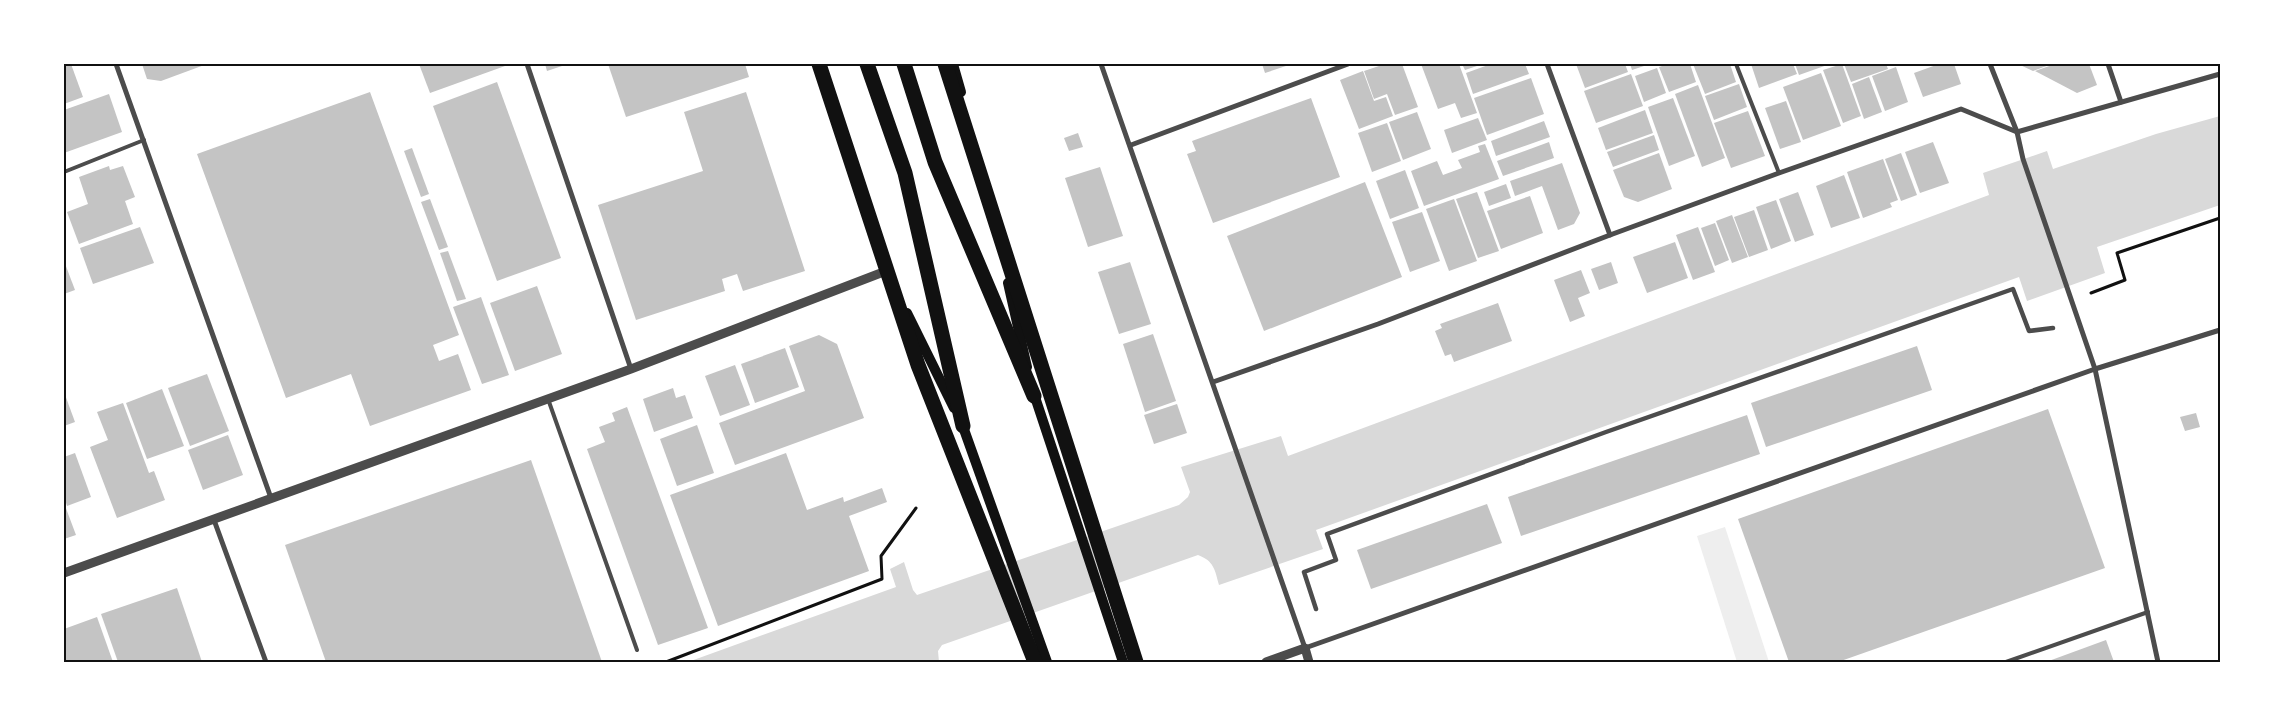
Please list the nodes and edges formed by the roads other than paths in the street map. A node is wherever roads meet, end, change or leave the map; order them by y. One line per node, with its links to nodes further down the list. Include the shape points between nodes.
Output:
1 (116, 64): 17 (street)
2 (527, 64): 25 (street)
3 (817, 64): 22 (main road); 39 (highway, via 918,366)
4 (867, 64): 30 (highway, via 905,173)
5 (904, 64): 28 (highway, via 935,162)
6 (945, 64): 42 (highway)
7 (953, 64): 28 (main road, via 977,145)
8 (1101, 64): 18 (street)
9 (1348, 64): 18 (street)
10 (1547, 64): 21 (street)
11 (1736, 64): 20 (lane)
12 (1990, 64): 16 (street)
13 (2108, 64): 15 (street)
14 (2220, 74): 15 (street)
15 (2121, 102): 16 (street)
16 (2017, 132): 20 (street, via 1961,110); 26 (street, via 2023,159)
17 (144, 140): 19 (lane); 31 (street)
18 (1131, 145): 27 (street)
19 (64, 172)
20 (1779, 173): 21 (street)
21 (1610, 235): 27 (street, via 1378,324)
22 (886, 271): 25 (street); 30 (main road)
23 (2052, 328): 34 (street, via 2029,331 2013,289 1327,534 1336,560 1304,572)
24 (2220, 330): 26 (street)
25 (631, 369): 29 (street)
26 (2095, 369): 35 (street); 36 (street)
27 (1213, 382): 36 (street)
28 (1034, 396): 41 (main road)
29 (548, 399): 31 (street); 37 (lane)
30 (964, 426): 40 (main road)
31 (271, 498): 32 (street)
32 (214, 520): 33 (street); 38 (street)
33 (64, 573)
34 (1316, 609)
35 (2148, 612): 45 (lane); 46 (street)
36 (1304, 648): 43 (street); 44 (street)
37 (636, 650)
38 (266, 662)
39 (1035, 662)
40 (1047, 662)
41 (1123, 662)
42 (1136, 662)
43 (1266, 662)
44 (1309, 662)
45 (2006, 662)
46 (2158, 662)

